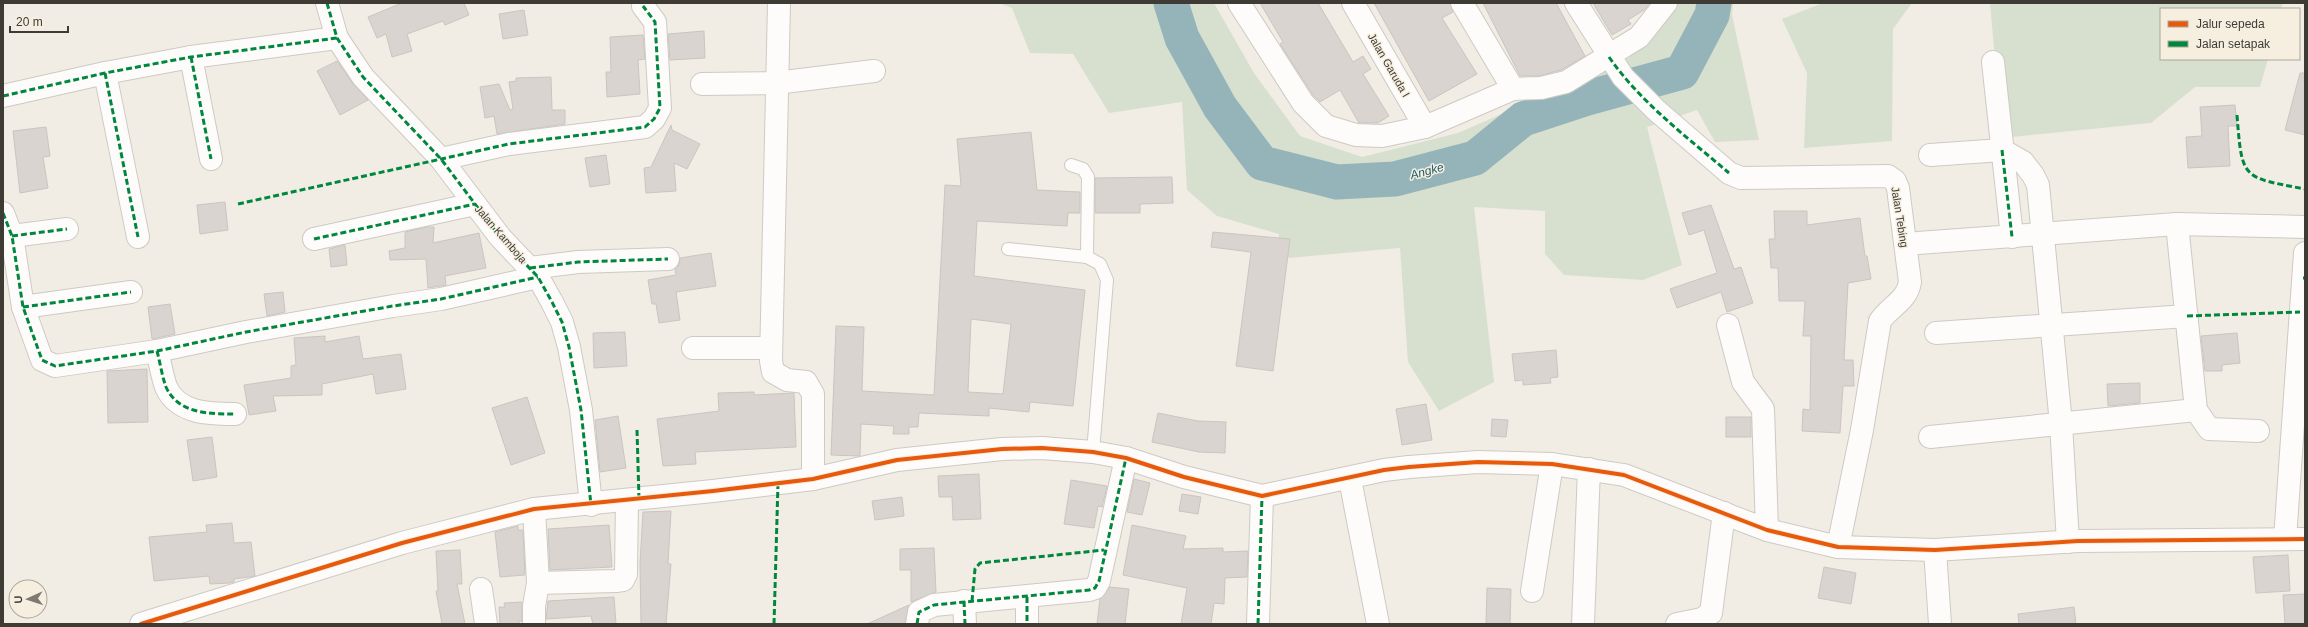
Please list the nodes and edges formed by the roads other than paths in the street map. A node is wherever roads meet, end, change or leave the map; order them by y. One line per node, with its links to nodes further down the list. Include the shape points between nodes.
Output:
1 (327, 3): 9 (street, Jalan Kamboja)
2 (779, 3): 15 (street)
3 (1239, 3): 19 (street, via 1303,103 1326,126 1356,135 1382,136)
4 (1353, 3): 19 (street, Jalan Garuda I)
5 (1462, 3): 17 (street)
6 (1576, 3): 11 (street, Jalan Tebing)
7 (1666, 3): 11 (street, via 1639,37)
8 (643, 6): 23 (street, via 655,22 660,108 654,119 645,127 524,142)
9 (337, 38): 10 (street); 23 (street, Jalan Kamboja, via 362,77)
10 (191, 57): 14 (street); 22 (street)
11 (1609, 57): 17 (street, via 1566,82 1541,88); 71 (street, Jalan Tebing, via 1623,77 1656,110 1729,173 1741,178 1888,176 1895,181 1910,282 1905,298 1886,312 1880,321 1862,430)
12 (1992, 62): 20 (street)
13 (874, 71): 15 (street)
14 (106, 73): 18 (street); 33 (street)
15 (776, 83): 16 (street); 49 (street)
16 (702, 84)
17 (1513, 89): 19 (street)
18 (3, 96)
19 (1426, 127)
20 (2002, 150): 21 (street); 30 (street, via 2023,162 2033,175 2038,185); 32 (street)
21 (1930, 156)
22 (211, 159)
23 (441, 159): 25 (street, Jalan Kamboja)
24 (1071, 165): 38 (lane, via 1083,169 1088,177)
25 (475, 204): 34 (street); 40 (street, Jalan Kamboja, via 500,237)
26 (3, 213): 31 (street)
27 (2177, 224): 28 (street); 30 (street); 44 (street)
28 (2305, 227)
29 (67, 229): 31 (street)
30 (2044, 234): 32 (street); 45 (street)
31 (12, 236): 43 (street)
32 (2012, 237): 35 (street)
33 (138, 238)
34 (314, 239)
35 (1918, 243)
36 (1008, 249): 38 (lane)
37 (2305, 253): 41 (street)
38 (1087, 257): 57 (lane, via 1100,264 1107,280)
39 (668, 259): 40 (street, via 578,262)
40 (534, 273): 50 (street, via 441,299 246,332); 65 (street, Jalan Kamboja, via 562,322 569,347 581,410)
41 (2304, 278): 51 (street)
42 (131, 292): 43 (street)
43 (23, 307): 50 (street, via 42,360 55,366)
44 (2187, 316): 45 (street); 52 (street)
45 (2051, 324): 47 (street); 54 (street)
46 (1728, 325): 68 (street, via 1743,382 1763,409)
47 (1936, 333)
48 (693, 348): 49 (street)
49 (770, 348): 61 (street, via 773,372 787,380 806,382 813,394)
50 (157, 351): 53 (street, via 166,387 173,398 191,410 209,414)
51 (2301, 386): 69 (street)
52 (2196, 410): 54 (street); 55 (street, via 2209,429)
53 (234, 414)
54 (2061, 424): 56 (street); 70 (street)
55 (2258, 431)
56 (1930, 437)
57 (1093, 452): 58 (street); 61 (street, via 1042,448 955,453 897,460)
58 (1126, 458): 63 (street, via 1184,477); 76 (street, via 1099,581 1095,588)
59 (1552, 464): 60 (street); 62 (street, via 1478,462 1417,466 1384,470); 75 (street)
60 (1589, 469): 67 (street, via 1624,475); 86 (street)
61 (813, 479): 64 (street)
62 (1350, 479): 63 (street); 85 (street)
63 (1262, 496): 84 (street)
64 (627, 500): 65 (street); 73 (street, via 626,574 622,580)
65 (591, 505): 66 (street)
66 (534, 510): 73 (street); 78 (street, via 402,542)
67 (1724, 513): 68 (street); 87 (street, via 1711,613 1702,620)
68 (1767, 530): 71 (street)
69 (2295, 539): 70 (street)
70 (2068, 542): 72 (street)
71 (1838, 547): 72 (street)
72 (1935, 550): 88 (street)
73 (538, 583): 80 (street)
74 (481, 589): 79 (street)
75 (1532, 591)
76 (1027, 597): 77 (street); 83 (street)
77 (964, 601): 81 (street, via 924,609 919,612); 82 (street)
78 (149, 623)
79 (486, 624)
80 (534, 624)
81 (917, 624)
82 (965, 624)
83 (1027, 624)
84 (1258, 624)
85 (1378, 624)
86 (1583, 624)
87 (1677, 624)
88 (1940, 624)

